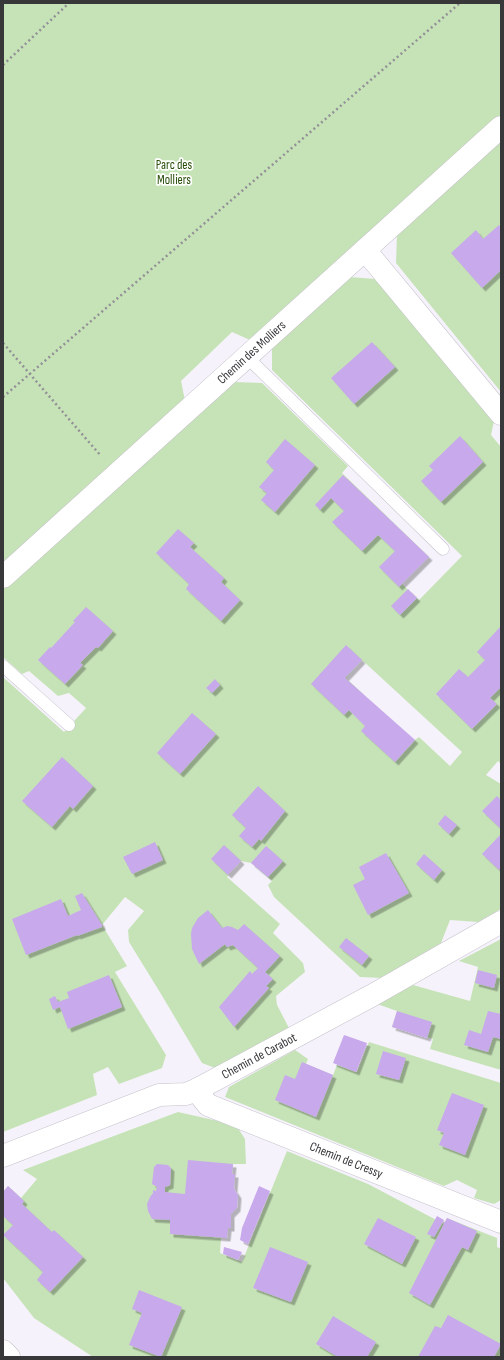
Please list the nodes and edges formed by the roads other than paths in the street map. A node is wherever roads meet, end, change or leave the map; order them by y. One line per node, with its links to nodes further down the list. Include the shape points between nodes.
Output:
1 (501, 127): 2 (street, Chemin des Molliers)
2 (365, 250): 3 (street, Chemin des Molliers); 4 (street)
3 (247, 357): 5 (lane); 6 (street, Chemin des Molliers)
4 (501, 414)
5 (443, 550)
6 (3, 577)
7 (3, 666): 8 (lane)
8 (68, 726)
9 (501, 922): 10 (street, Chemin de Carabot, via 371,996)
10 (196, 1090): 11 (street, Chemin de Carabot, via 186,1094 159,1095); 12 (street, Chemin de Cressy, via 208,1105)
11 (3, 1156)
12 (501, 1222)
13 (3, 1351): 14 (street)
14 (9, 1357)

